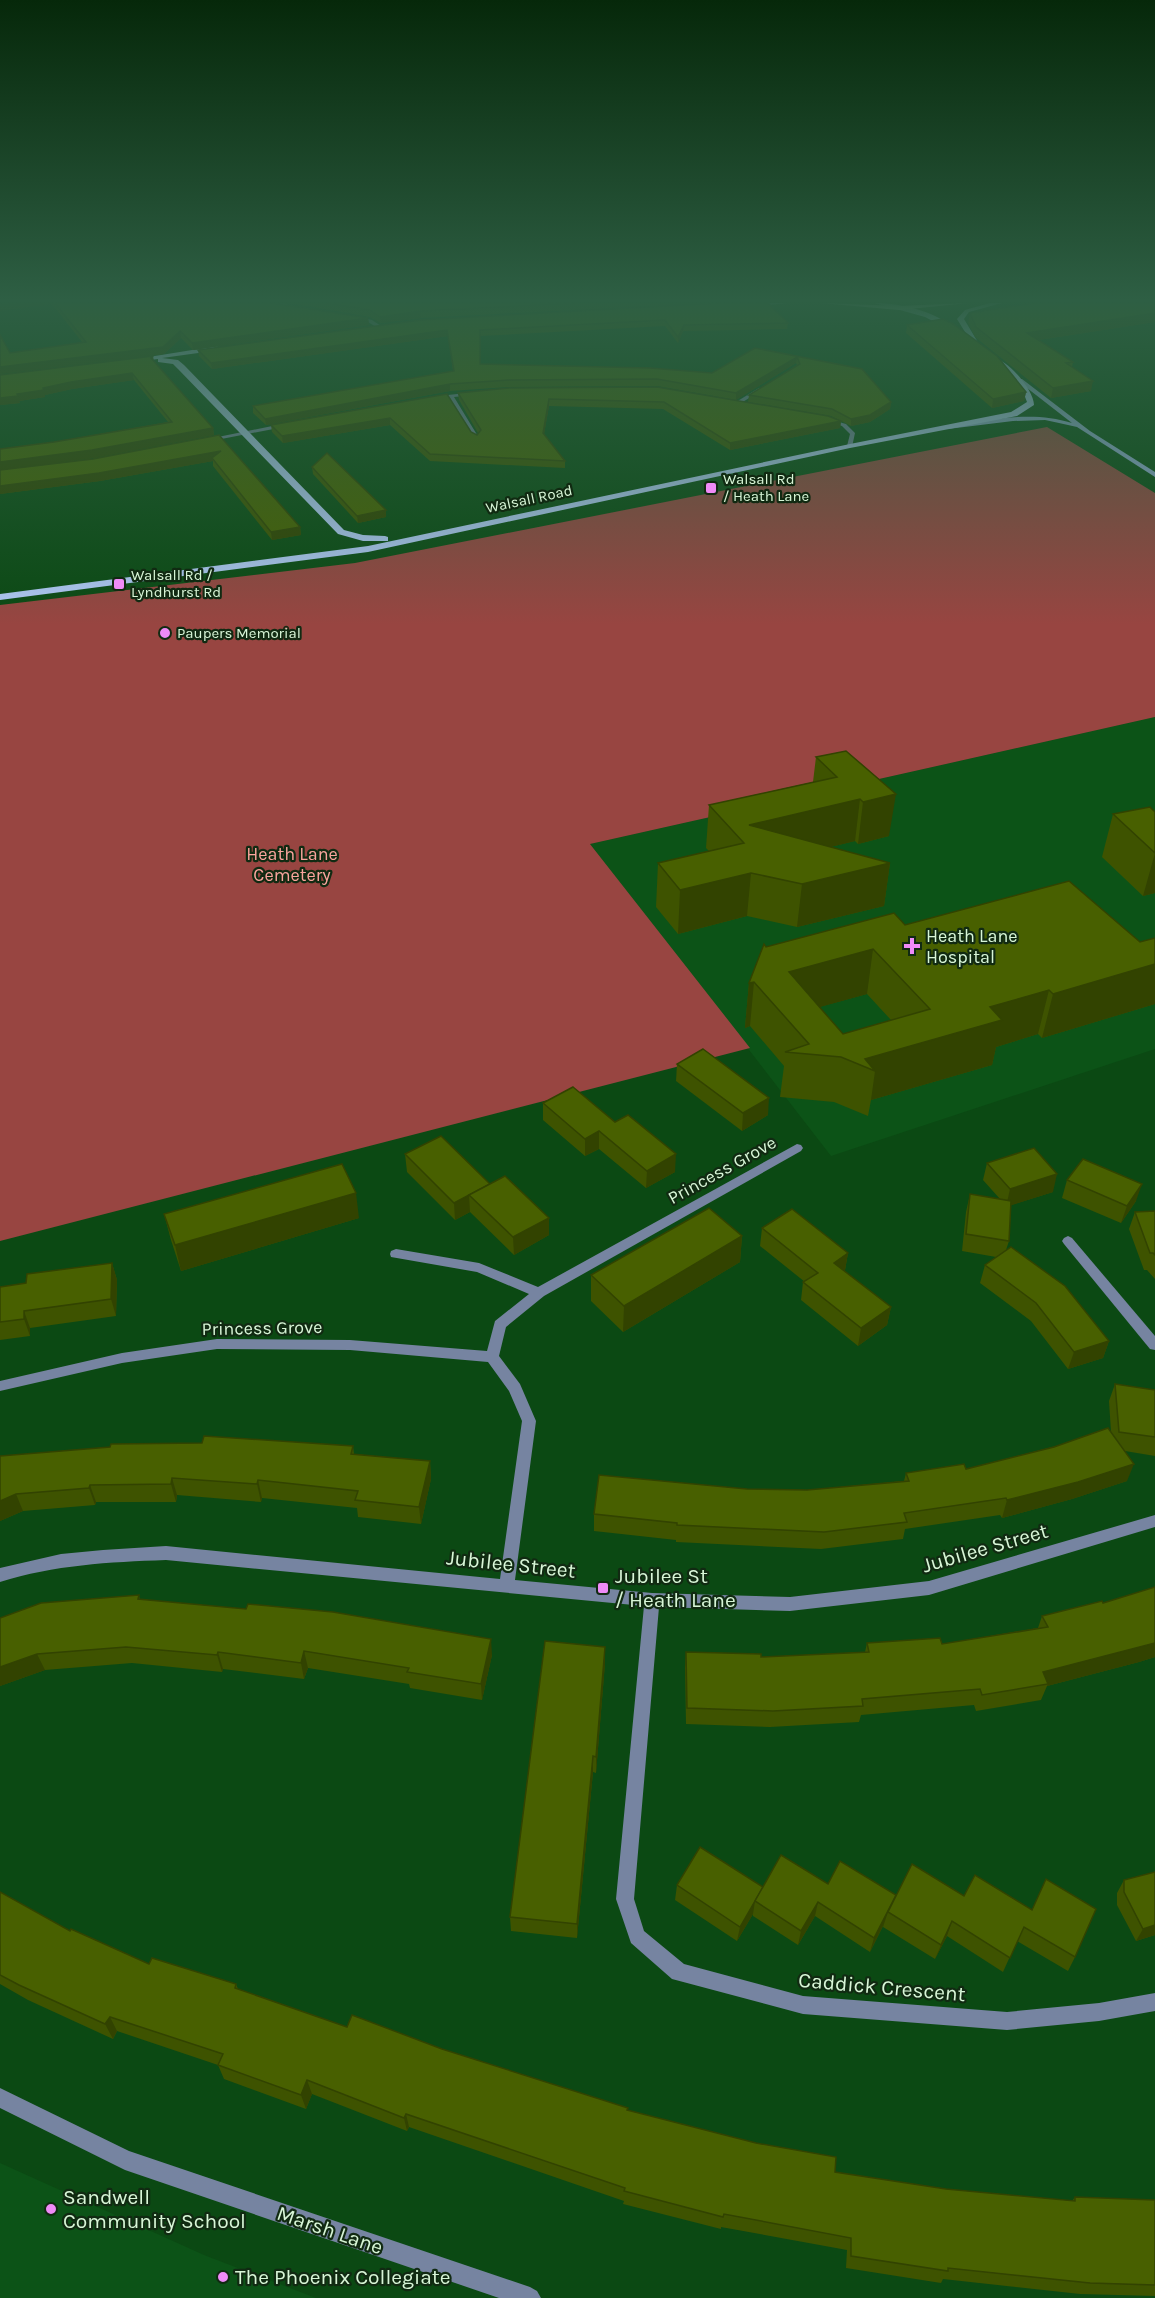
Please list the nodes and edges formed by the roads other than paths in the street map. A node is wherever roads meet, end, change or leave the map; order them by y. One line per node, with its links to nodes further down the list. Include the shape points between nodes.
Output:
1 (222, 410): 9 (main road)
2 (459, 410): 10 (street)
3 (1022, 410): 7 (main road, Walsall Road)
4 (1060, 410): 8 (main road)
5 (820, 418): 12 (street, via 844,425 853,434)
6 (291, 424): 9 (street)
7 (950, 428): 8 (main road, via 1045,417); 12 (main road, Walsall Road)
8 (1088, 432): 13 (main road)
9 (244, 433): 11 (street); 14 (main road)
10 (476, 438)
11 (198, 442)
12 (850, 446): 15 (main road, Walsall Road)
13 (1155, 475)
14 (341, 532): 15 (main road, via 382,539); 16 (main road, via 338,542 328,548)
15 (427, 536): 16 (main road, Walsall Road)
16 (289, 559): 17 (main road, Walsall Road)
17 (0, 597)
18 (796, 1148): 21 (street, Princess Grove)
19 (1068, 1241): 22 (street)
20 (396, 1254): 21 (street, via 479,1268)
21 (539, 1293): 23 (street, Princess Grove, via 500,1325)
22 (1155, 1345)
23 (492, 1357): 24 (street, Princess Grove, via 350,1345 217,1344 122,1358); 27 (street, via 515,1388 529,1421)
24 (0, 1386)
25 (1155, 1521): 28 (street, Jubilee Street, via 929,1588 790,1604)
26 (0, 1575): 27 (street, Jubilee Street, via 29,1565 91,1556 166,1553)
27 (507, 1584): 28 (street, Jubilee Street)
28 (652, 1600): 29 (street, Caddick Crescent, via 625,1899 637,1937 679,1972 803,2005 1007,2021)
29 (1155, 2002)
30 (0, 2098): 31 (street, Marsh Lane, via 125,2160)
31 (530, 2298)

